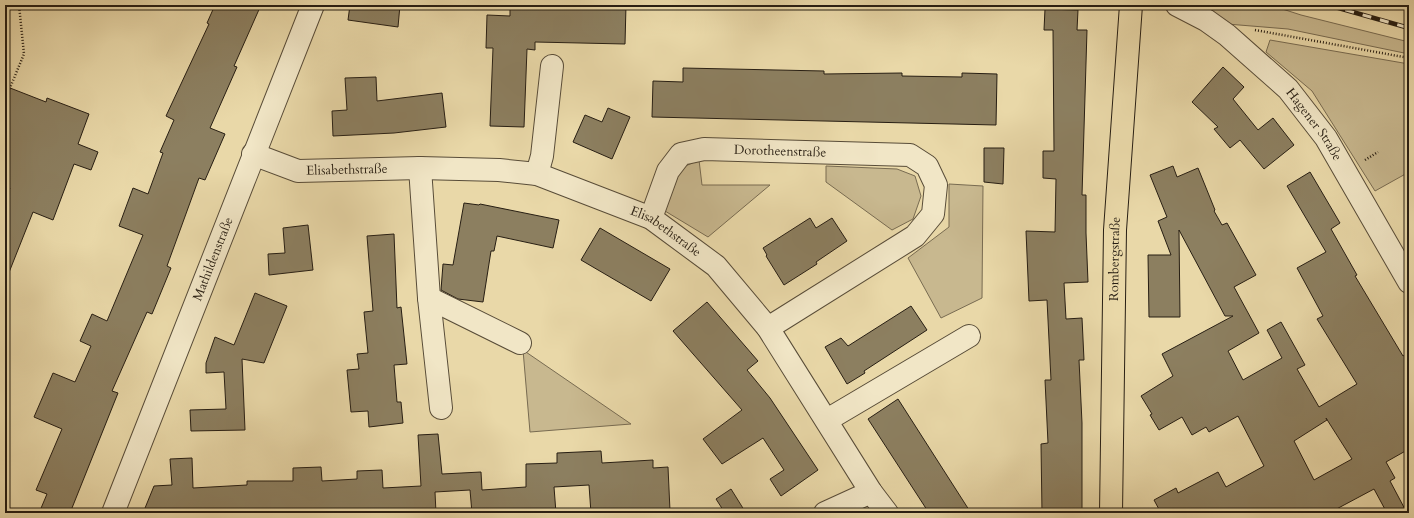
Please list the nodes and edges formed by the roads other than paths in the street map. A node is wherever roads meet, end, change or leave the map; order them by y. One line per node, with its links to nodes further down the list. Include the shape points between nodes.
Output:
1 (313, 5): 5 (street, Mathildenstraße)
2 (1131, 5): 20 (main road, Rombergstraße, via 1115,230)
3 (1177, 5): 9 (street, Hagener Straße, via 1206,20 1227,35 1288,89 1326,138)
4 (552, 66): 7 (street, via 542,156)
5 (253, 154): 6 (street, Elisabethstraße, via 298,171); 17 (street, Mathildenstraße)
6 (420, 168): 7 (street, Elisabethstraße); 10 (street)
7 (537, 174): 8 (street, Elisabethstraße)
8 (651, 218): 11 (street, Elisabethstraße, via 716,266); 11 (street, Dorotheenstraße, via 668,171 681,154 704,148 910,156 926,166 936,185 933,214 915,236)
9 (1409, 282)
10 (429, 298): 13 (street); 14 (street)
11 (768, 328): 15 (street, Elisabethstraße)
12 (969, 336): 15 (street)
13 (520, 343)
14 (441, 408)
15 (827, 420): 16 (street, Elisabethstraße)
16 (871, 492): 18 (street); 19 (street, Elisabethstraße)
17 (113, 513)
18 (825, 513)
19 (887, 513)
20 (1112, 513)

